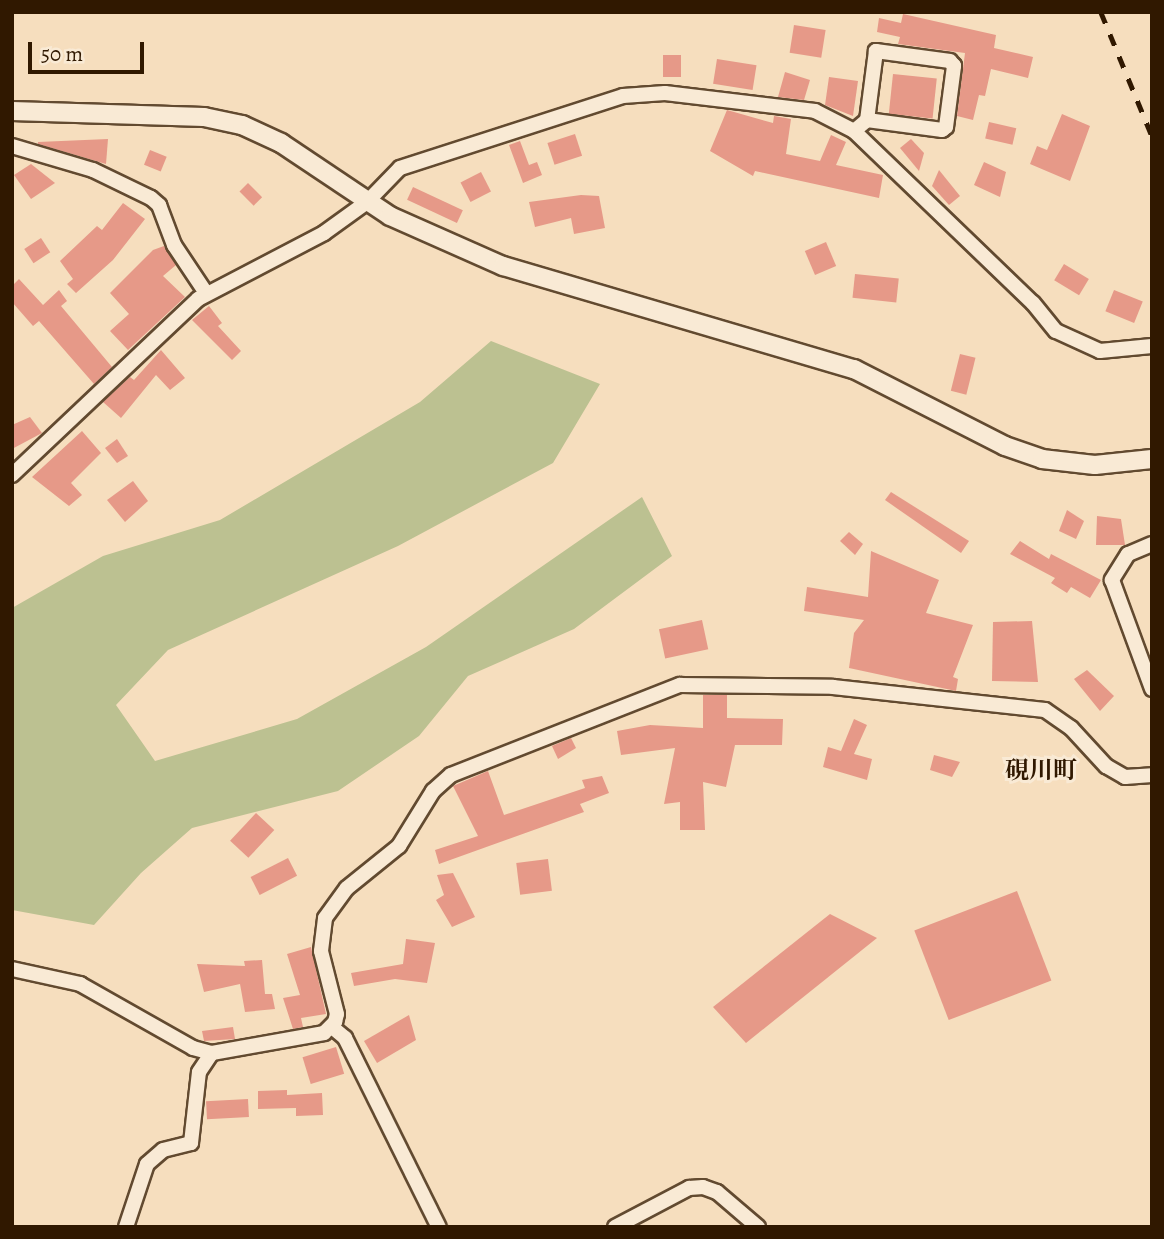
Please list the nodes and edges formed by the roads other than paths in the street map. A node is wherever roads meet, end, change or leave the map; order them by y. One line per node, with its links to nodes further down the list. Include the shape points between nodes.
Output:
1 (12, 111): 5 (street, via 204,117 243,125 281,143)
2 (867, 120): 2 (street, via 942,131 954,66 950,61 876,51); 3 (street)
3 (855, 131): 5 (street, via 815,111 665,93 623,96 400,168); 7 (street, via 1033,303 1056,331 1100,351)
4 (12, 146): 6 (street, via 93,170 150,198)
5 (367, 202): 6 (street, via 303,246); 8 (street, via 503,266 854,369 1005,446 1042,459 1095,465)
6 (206, 293): 9 (street)
7 (1152, 346)
8 (1152, 459)
9 (12, 475)
10 (1152, 544): 11 (street, via 1128,554 1112,580)
11 (1152, 689)
12 (1152, 775): 14 (street, via 1125,777 1106,766 1071,729 1045,710 833,687 680,685 451,775 433,791 399,846 347,888 325,918 321,951 337,1014)
13 (12, 969): 15 (street, via 98,992 192,1048)
14 (332, 1027): 15 (street, via 304,1039); 17 (street, via 345,1038)
15 (212, 1053): 16 (street, via 199,1072 191,1143 163,1150 147,1164)
16 (126, 1227)
17 (439, 1227)
18 (615, 1227): 19 (street, via 689,1188 703,1187 717,1192)
19 (758, 1227)

